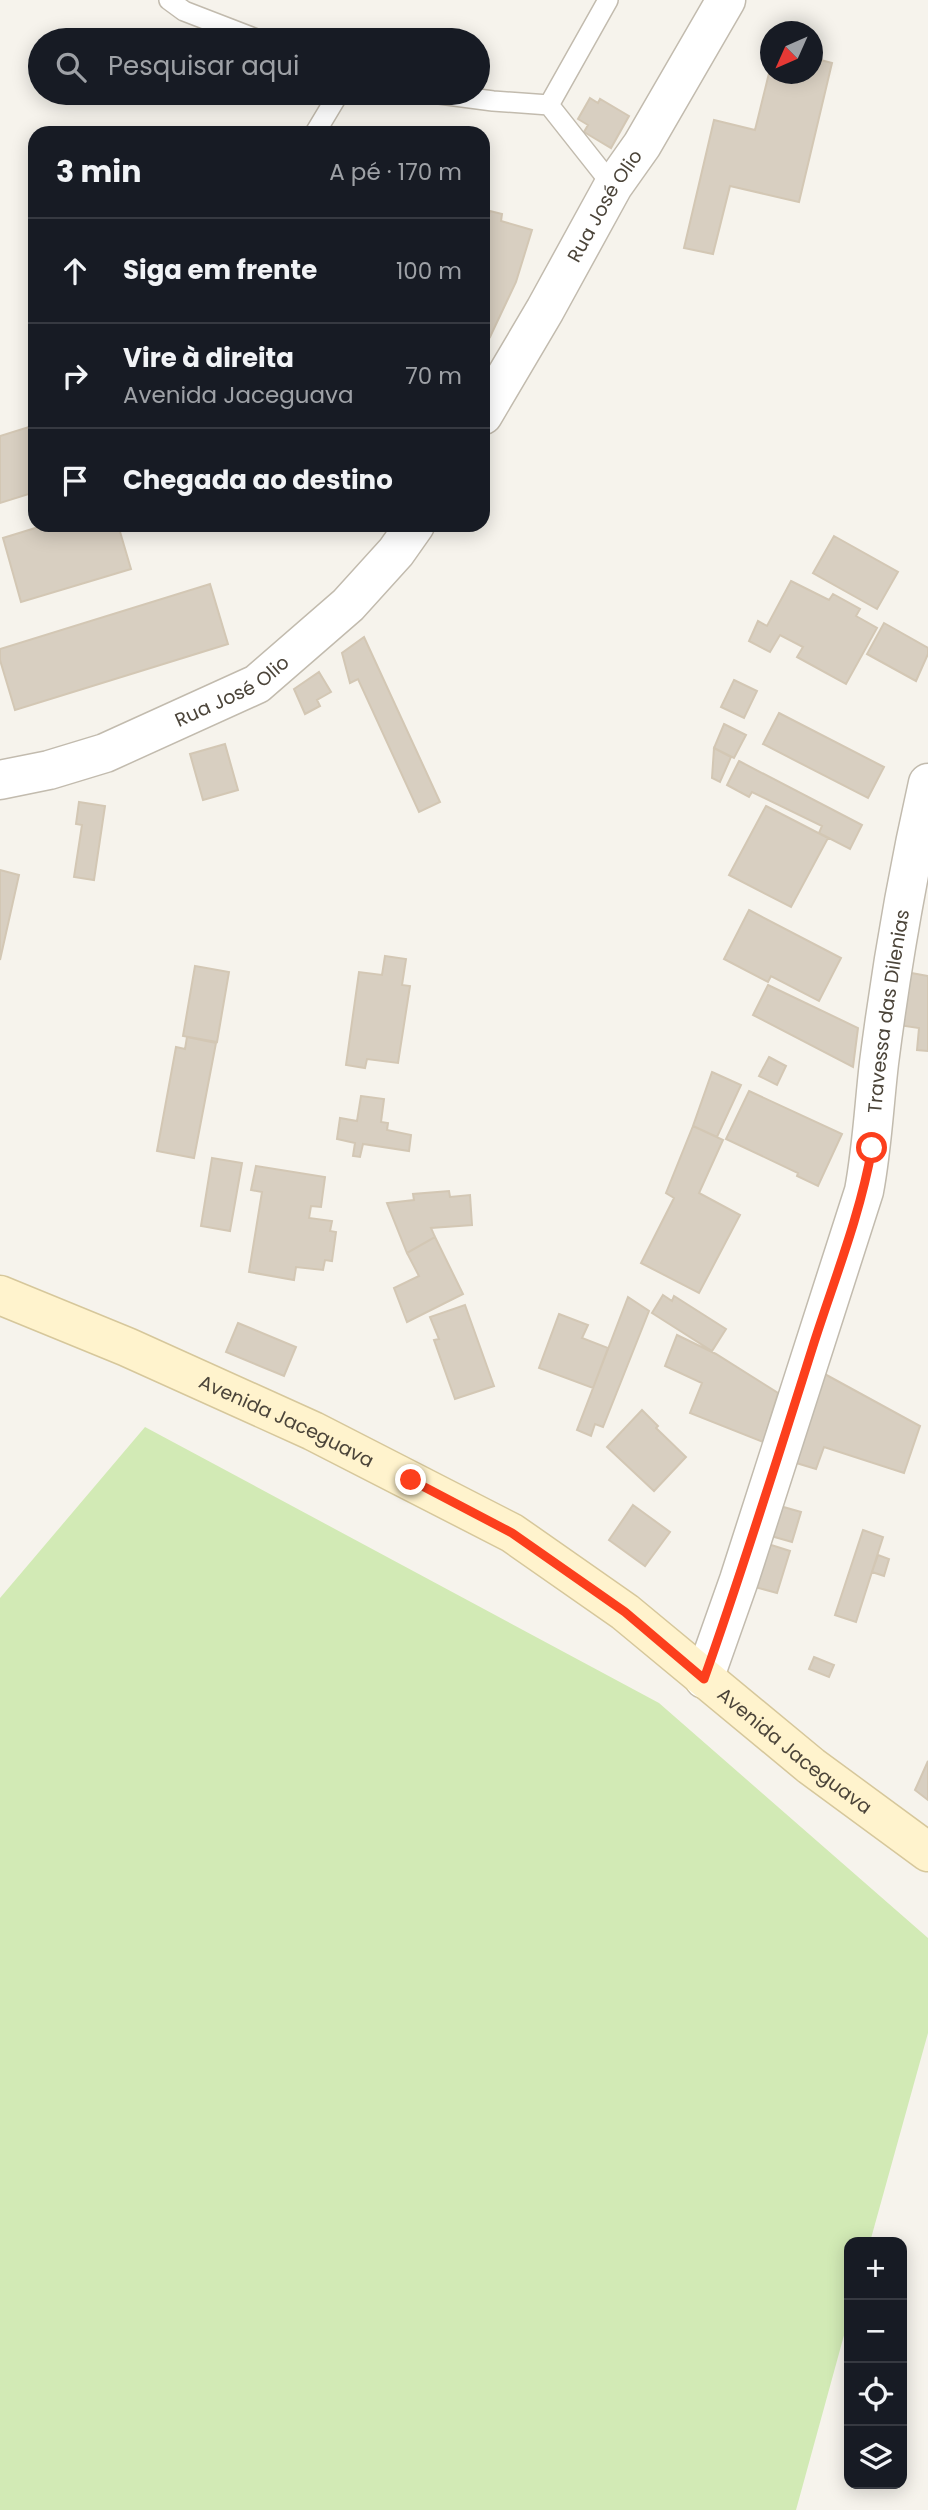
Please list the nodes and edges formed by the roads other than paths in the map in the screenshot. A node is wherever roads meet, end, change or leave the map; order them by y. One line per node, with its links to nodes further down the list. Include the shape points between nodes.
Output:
1 (169, 0): 4 (lane, via 184,11)
2 (608, 0): 7 (lane)
3 (726, 0): 9 (street, Rua José Olio)
4 (228, 28)
5 (490, 101): 7 (lane)
6 (332, 105): 8 (lane)
7 (549, 105): 9 (lane)
8 (319, 126)
9 (614, 186): 10 (street, Rua José Olio)
10 (490, 403)
11 (410, 532): 12 (street, Rua José Olio, via 348,605 257,684 105,754)
12 (0, 780)
13 (928, 783): 15 (street, Travessa das Dilenias, via 900,914 864,1191)
14 (0, 1295): 15 (main road, Avenida Jaceguava, via 313,1431 512,1533 625,1612)
15 (704, 1679): 16 (main road, Avenida Jaceguava)
16 (928, 1852)

